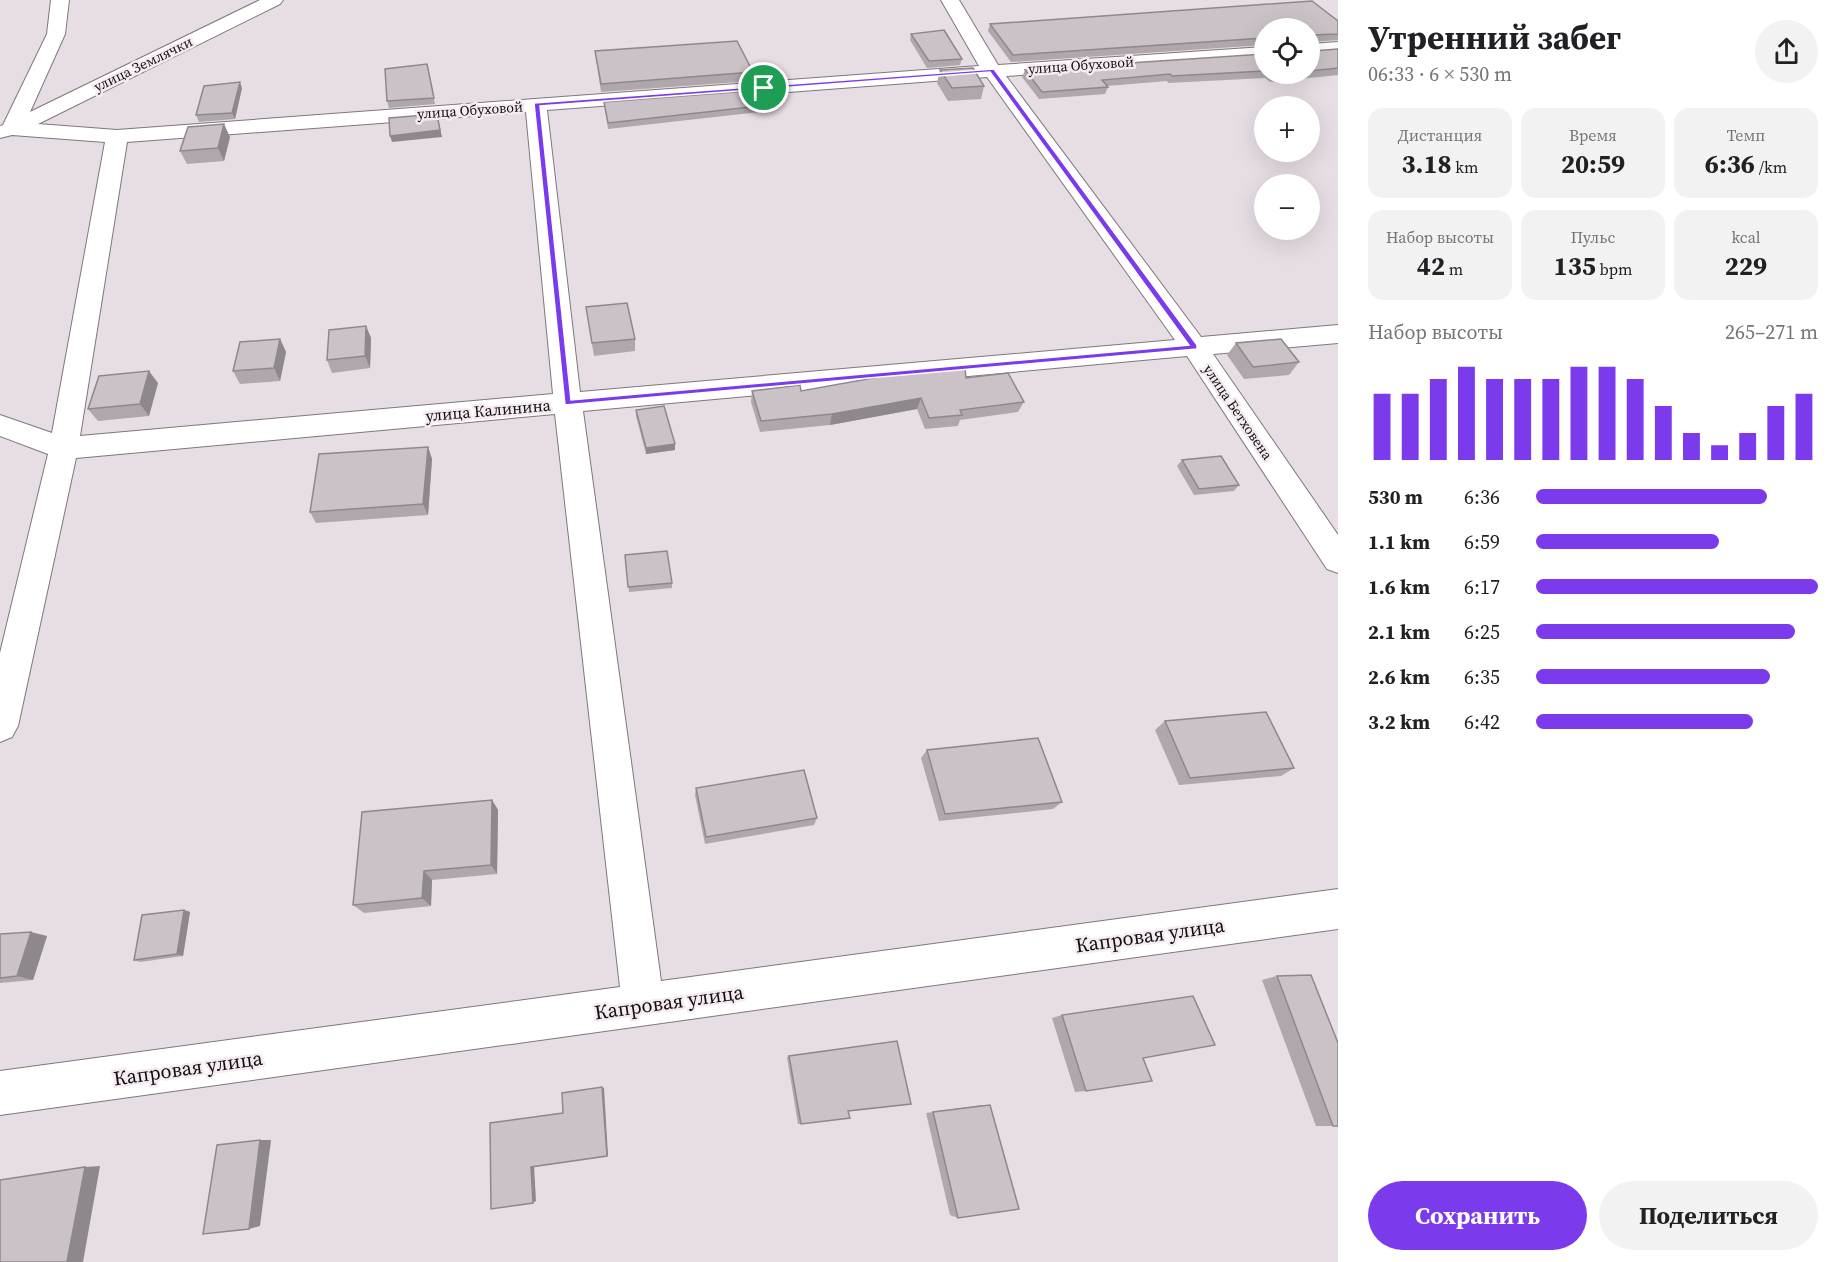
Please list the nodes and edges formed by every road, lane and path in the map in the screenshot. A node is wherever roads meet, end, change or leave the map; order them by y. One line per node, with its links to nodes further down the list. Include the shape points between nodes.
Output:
1 (60, 0): 9 (street, via 56,34)
2 (274, 0): 9 (street, улица Землячки)
3 (950, 0): 7 (street, улица Бетховена)
4 (1338, 48): 5 (street)
5 (1320, 49)
6 (1254, 54): 7 (street, улица Обуховой)
7 (992, 70): 8 (street, улица Обуховой); 12 (street, улица Бетховена)
8 (536, 105): 10 (street, улица Обуховой); 13 (street)
9 (6, 130): 10 (street, улица Обуховой)
10 (117, 136): 15 (street)
11 (1338, 334): 12 (street, улица Калинина)
12 (1194, 347): 13 (street, улица Калинина); 16 (street, улица Бетховена)
13 (568, 403): 15 (street, улица Калинина); 19 (street)
14 (0, 425): 15 (street, улица Калинина)
15 (64, 448): 17 (street)
16 (1338, 561)
17 (0, 726)
18 (1338, 909): 19 (street, Капровая улица)
19 (644, 1005): 20 (street, Капровая улица)
20 (0, 1093)

